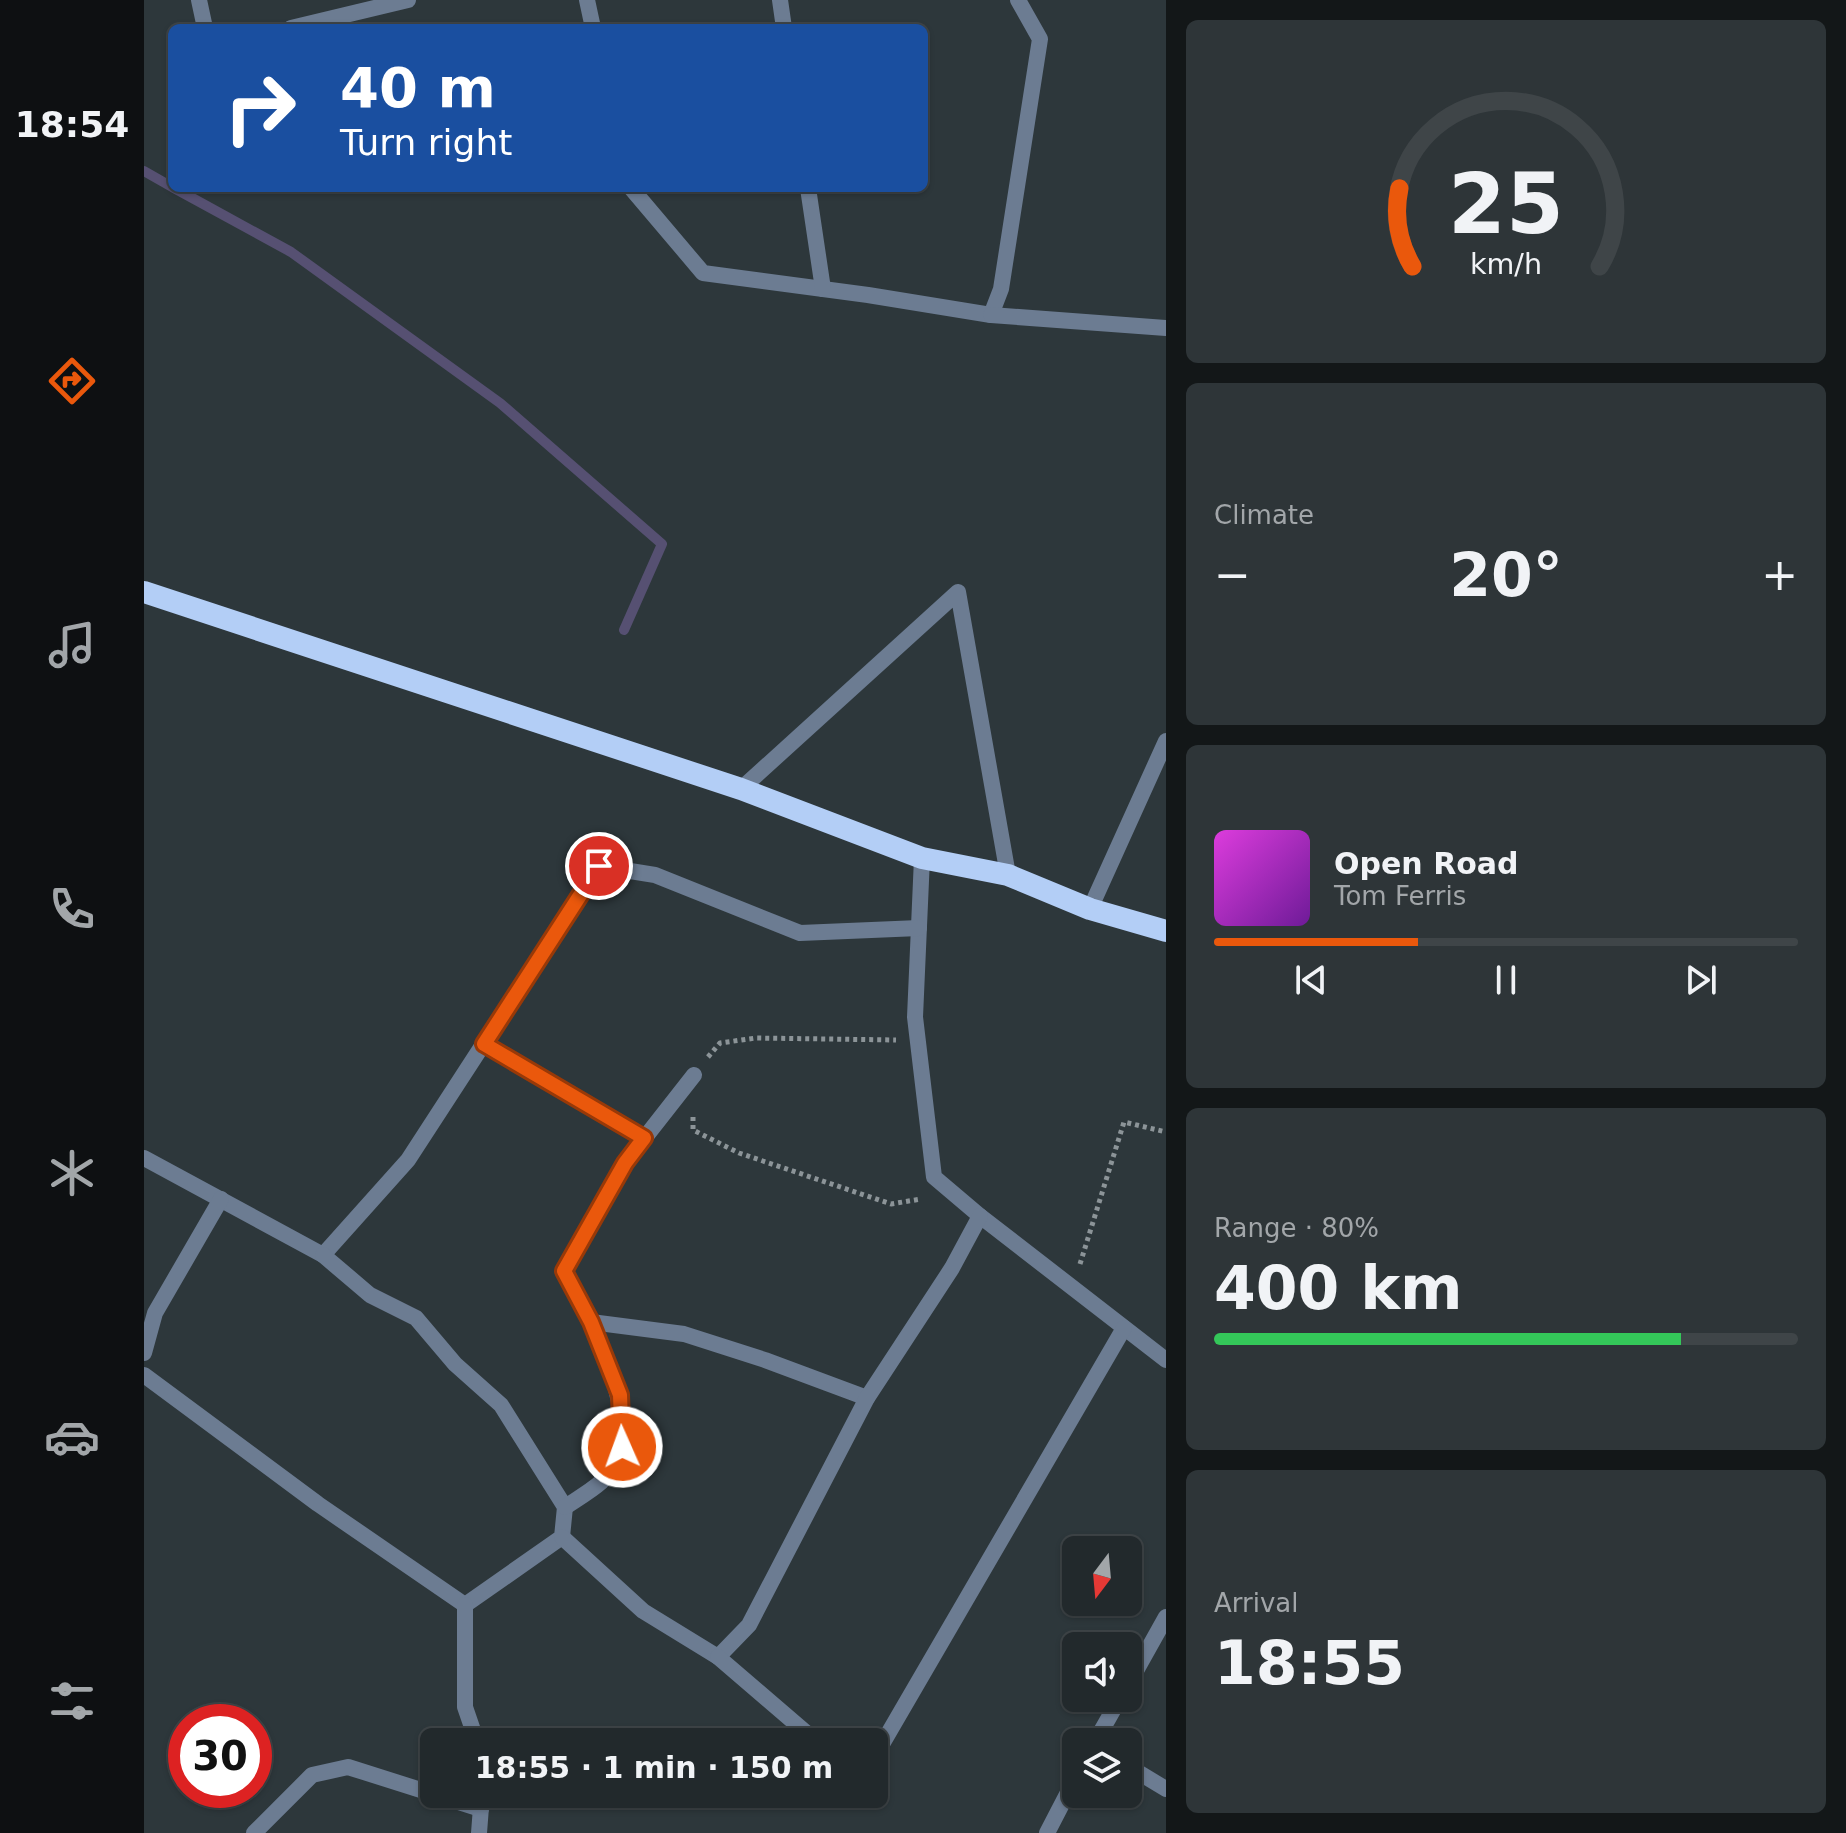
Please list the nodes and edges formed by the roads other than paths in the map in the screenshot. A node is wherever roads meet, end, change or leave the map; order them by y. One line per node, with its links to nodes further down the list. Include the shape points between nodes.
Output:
1 (199, 0): 6 (street)
2 (408, 0): 7 (street)
3 (587, 0): 8 (street)
4 (780, 0): 9 (street)
5 (1018, 0): 13 (street, via 1040,39 1001,289)
6 (204, 24)
7 (308, 24)
8 (592, 24)
9 (783, 24)
10 (634, 192): 12 (street, via 703,273)
11 (809, 192): 12 (street)
12 (823, 289): 13 (street)
13 (991, 315): 14 (street)
14 (1166, 328)
15 (144, 592): 17 (highway)
16 (1166, 741): 20 (street)
17 (741, 789): 18 (highway); 19 (street, via 958,592)
18 (922, 858): 19 (highway); 21 (street)
19 (1008, 875): 20 (highway)
20 (1090, 909): 22 (highway)
21 (919, 928): 23 (street, via 800,933 655,875 599,866); 28 (street, via 915,1017 934,1177)
22 (1166, 931)
23 (484, 1044): 25 (street); 29 (street, via 408,1160)
24 (694, 1075): 25 (street)
25 (644, 1138): 30 (street, via 564,1271)
26 (144, 1158): 27 (street)
27 (221, 1199): 29 (street); 32 (street, via 155,1313)
28 (980, 1216): 31 (street); 35 (street)
29 (323, 1255): 36 (street, via 370,1295 416,1318 455,1364 501,1405)
30 (591, 1322): 35 (street, via 684,1334); 36 (street, via 620,1395 622,1447 602,1481)
31 (1124, 1328): 33 (street); 44 (street)
32 (144, 1353)
33 (1166, 1360)
34 (144, 1375): 38 (street)
35 (867, 1398): 40 (street, via 749,1625)
36 (565, 1507): 37 (street)
37 (562, 1537): 38 (street); 40 (street, via 643,1611)
38 (465, 1605): 42 (street, via 465,1707)
39 (1166, 1617): 41 (street)
40 (718, 1657): 43 (street)
41 (1142, 1660)
42 (472, 1728)
43 (801, 1728)
44 (888, 1734)
45 (1142, 1774): 47 (street)
46 (420, 1786): 50 (street, via 348,1767 312,1775)
47 (1166, 1789)
48 (1062, 1804): 52 (street)
49 (481, 1808): 51 (street)
50 (254, 1833)
51 (479, 1833)
52 (1047, 1833)

